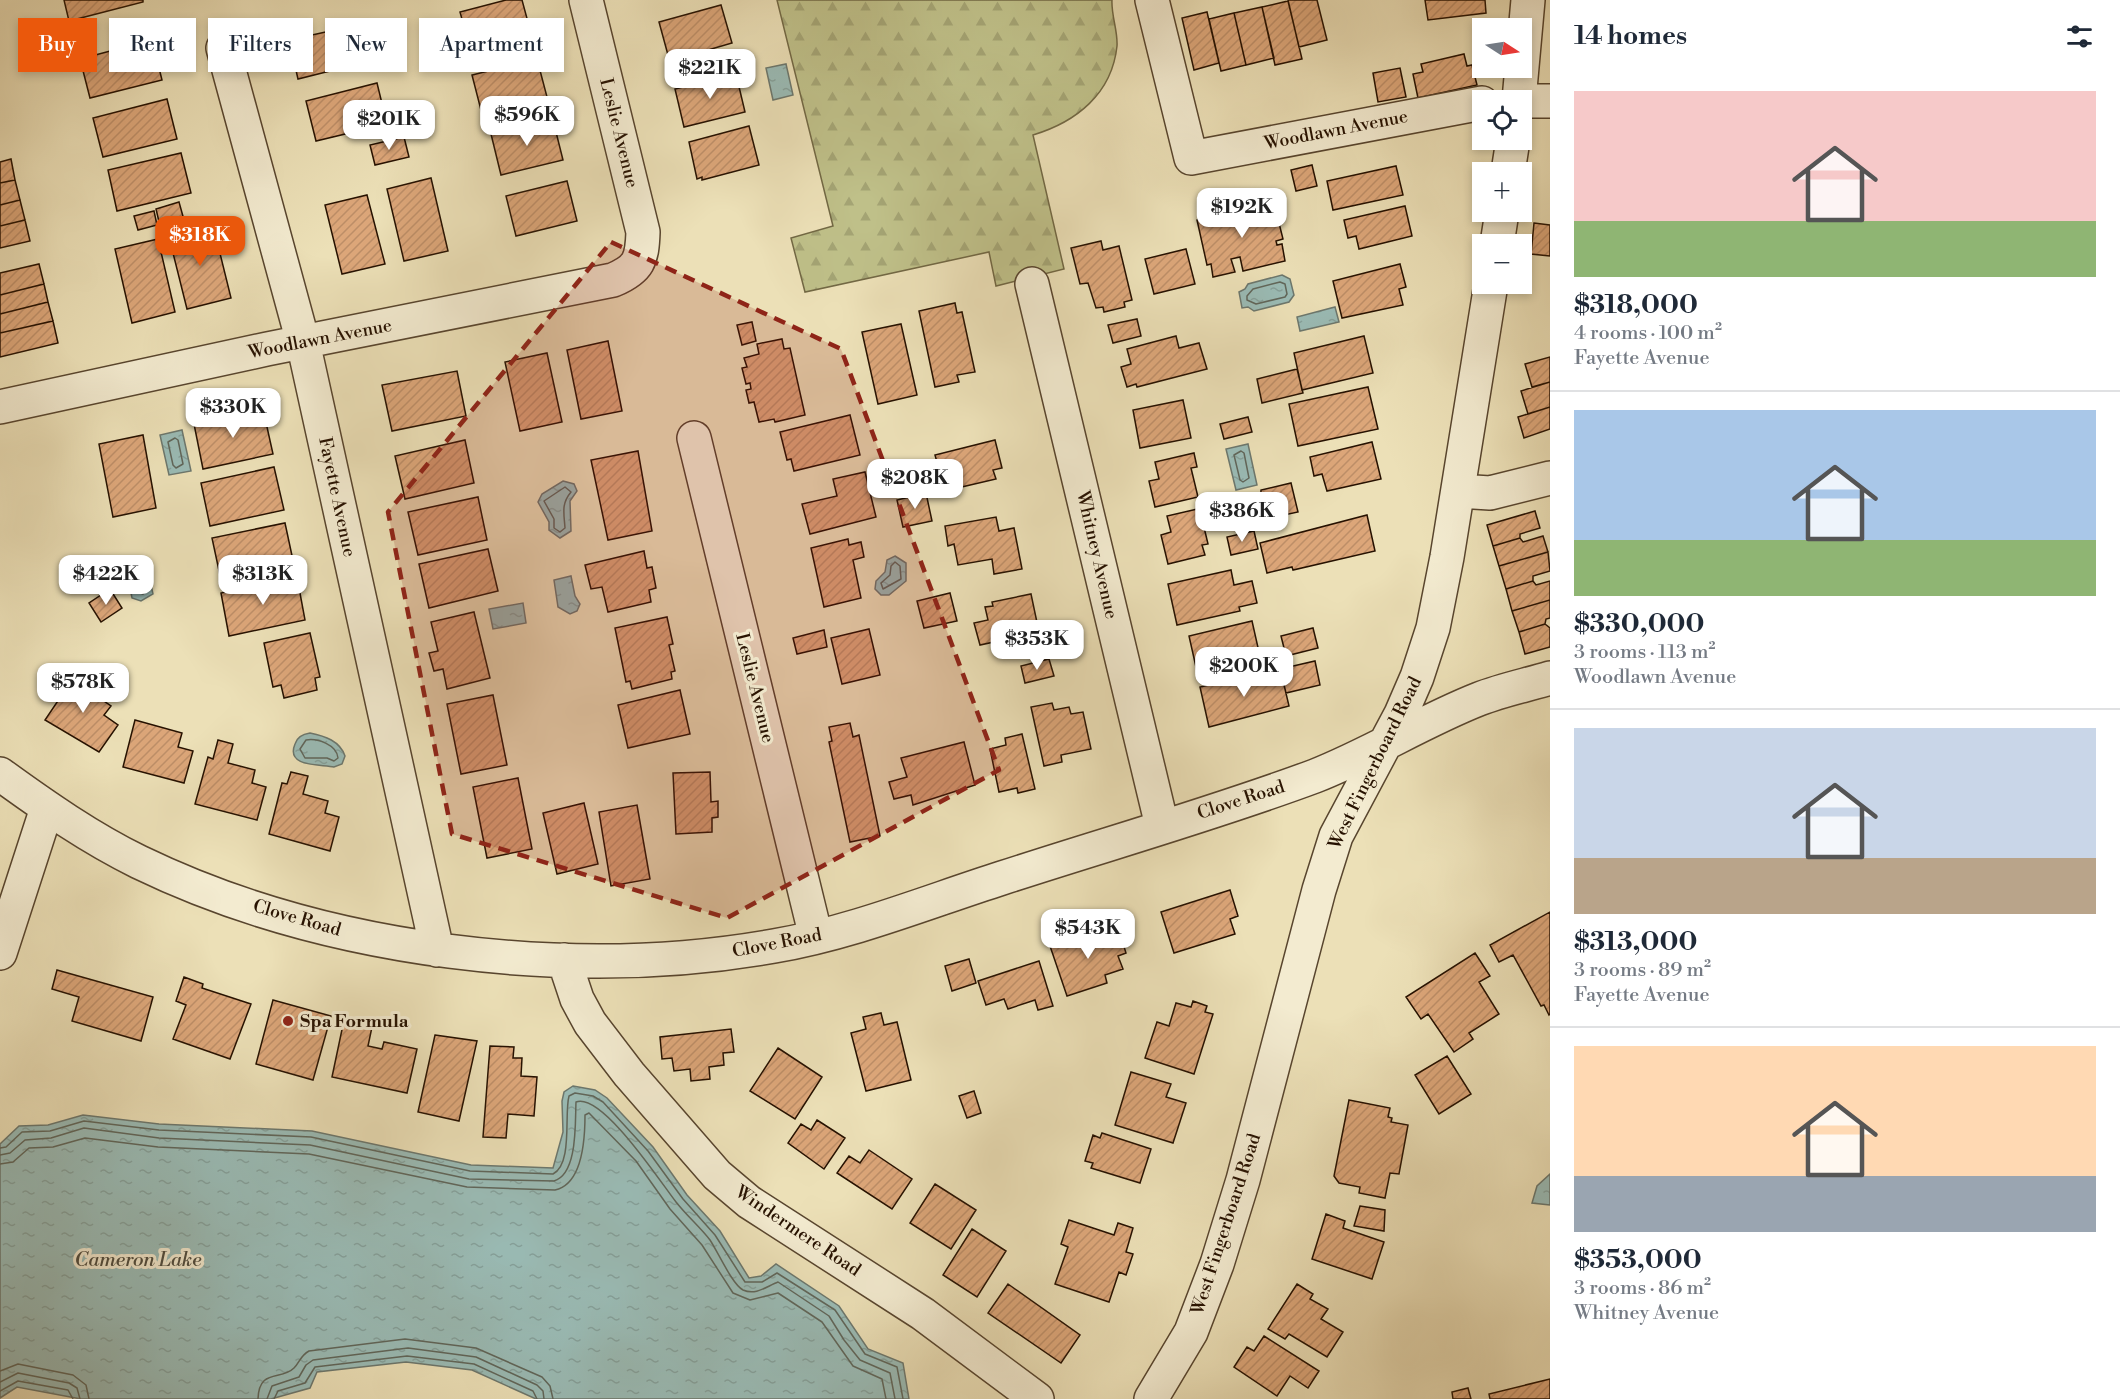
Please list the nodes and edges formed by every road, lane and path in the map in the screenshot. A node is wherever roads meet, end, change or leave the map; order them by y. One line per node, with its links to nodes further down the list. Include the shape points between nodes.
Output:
1 (585, 0): 9 (street, Leslie Avenue, via 644,232)
2 (1152, 0): 8 (street, Woodlawn Avenue, via 1191,158)
3 (1527, 0): 5 (street)
4 (230, 72): 12 (street, Fayette Avenue)
5 (1521, 90)
6 (1532, 101): 7 (street)
7 (1550, 101)
8 (1472, 105)
9 (637, 265): 12 (street, Woodlawn Avenue, via 613,280)
10 (1032, 284): 21 (street, Whitney Avenue)
11 (1489, 294): 16 (street, West Fingerboard Road)
12 (303, 342): 13 (street, Woodlawn Avenue); 23 (street, Fayette Avenue)
13 (0, 407)
14 (694, 438): 22 (street, Leslie Avenue)
15 (1550, 478): 16 (street, via 1490,493)
16 (1458, 491): 18 (street, West Fingerboard Road, via 1433,628 1417,677)
17 (1550, 678): 18 (street, Clove Road, via 1479,699)
18 (1385, 743): 21 (street, Clove Road, via 1319,774); 27 (street, West Fingerboard Road, via 1345,817 1328,862 1243,1180 1204,1300 1191,1332)
19 (0, 774): 20 (street, Clove Road)
20 (47, 808): 23 (street, Clove Road, via 137,861 212,892 330,929); 24 (street)
21 (1162, 826): 22 (street, Clove Road)
22 (816, 937): 25 (street, Clove Road, via 737,951)
23 (437, 950): 25 (street, Clove Road)
24 (0, 953)
25 (564, 960): 26 (street, Windermere Road, via 590,1023 717,1175 749,1202 923,1314)
26 (1037, 1399)
27 (1151, 1399)

